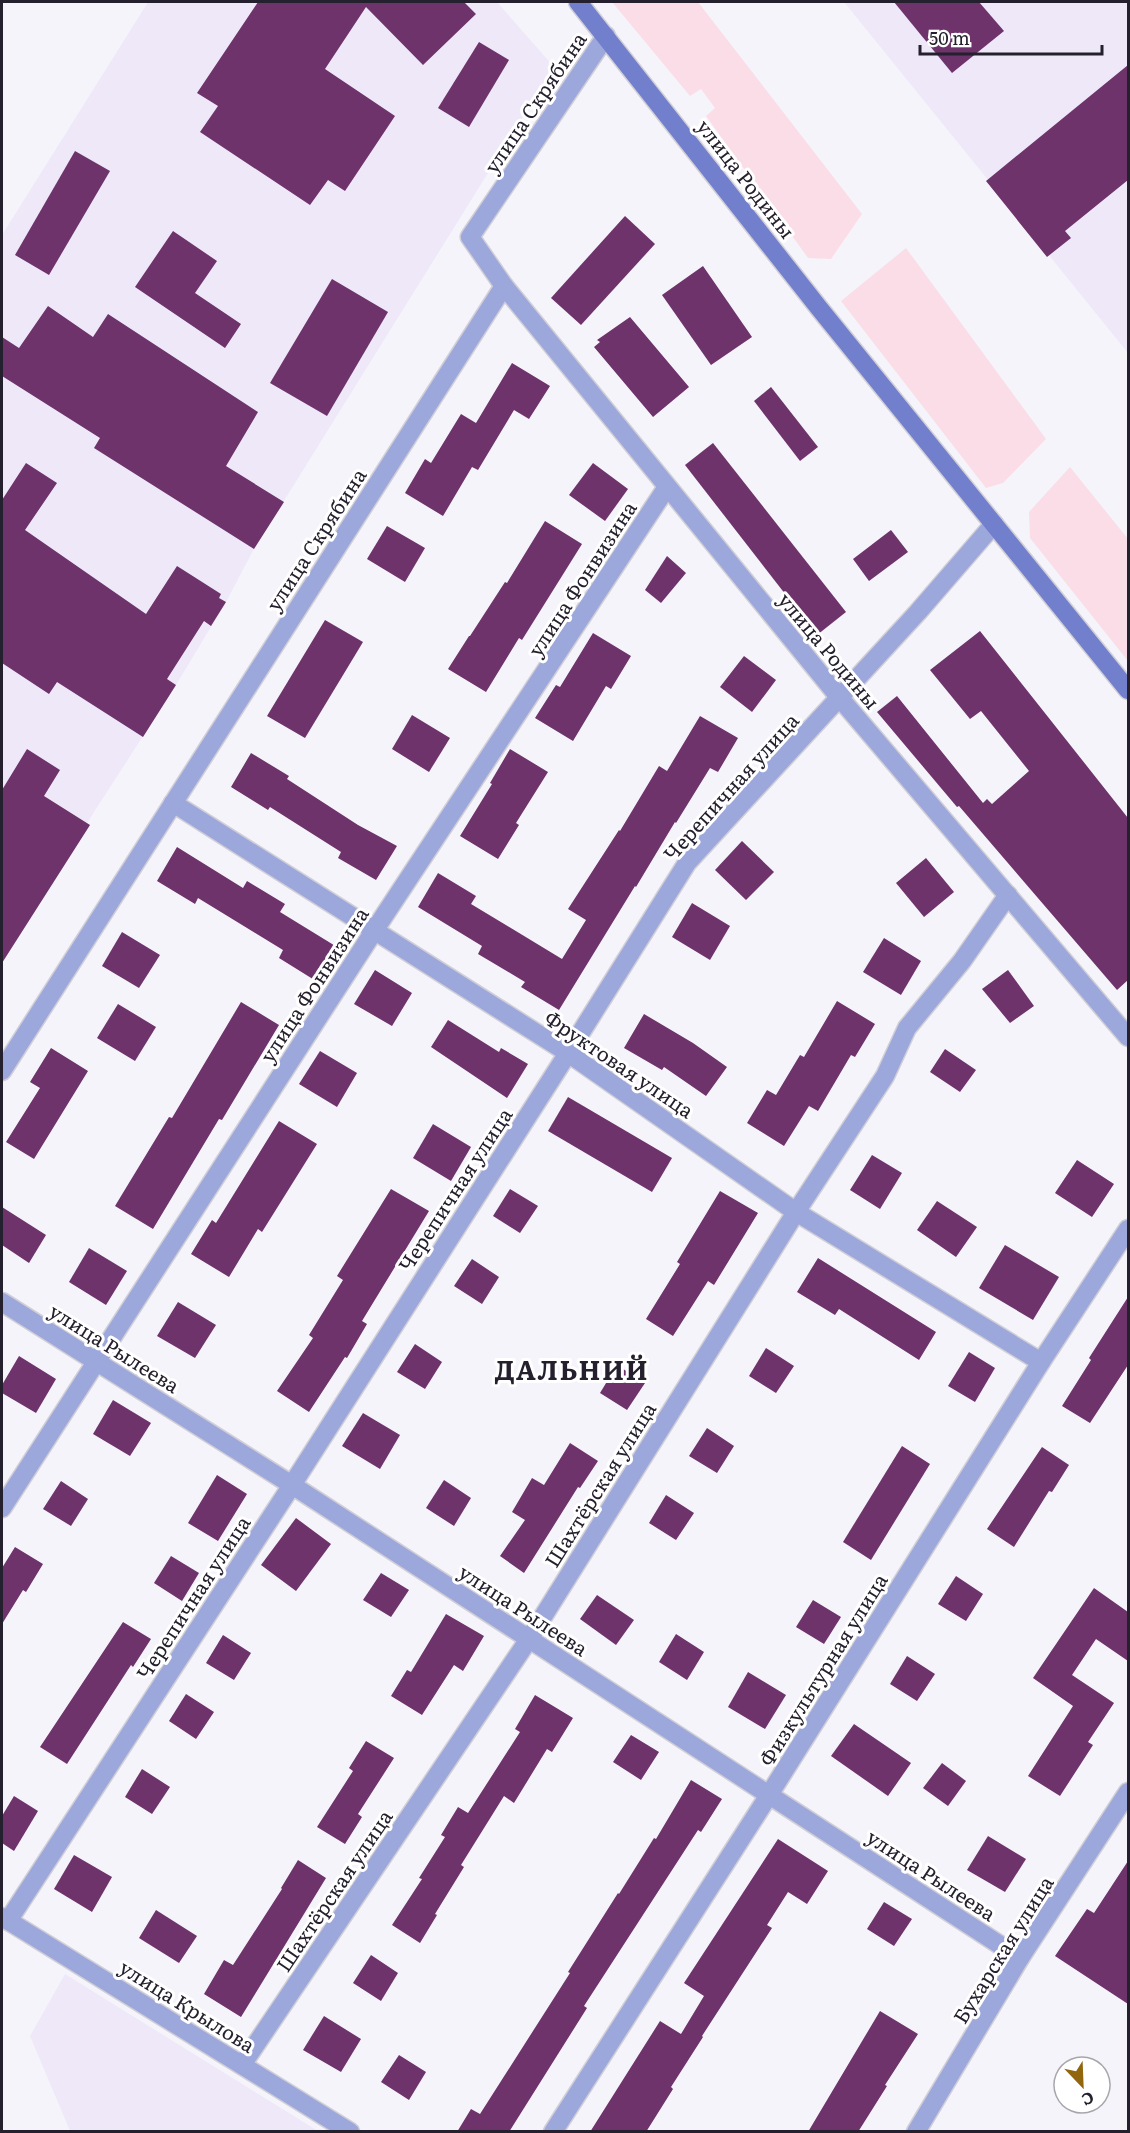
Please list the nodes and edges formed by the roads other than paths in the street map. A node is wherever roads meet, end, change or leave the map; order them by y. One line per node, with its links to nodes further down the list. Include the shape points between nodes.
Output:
1 (579, 2): 2 (street, улица Родины)
2 (606, 36): 3 (street, улица Скрябина, via 470,237); 5 (street, улица Родины)
3 (504, 286): 4 (street, улица Родины); 8 (street, улица Скрябина)
4 (668, 487): 7 (street, улица Родины); 10 (street, улица Фонвизина)
5 (994, 524): 6 (street, улица Родины); 7 (street, Черепичная улица)
6 (1128, 690)
7 (839, 697): 9 (street, улица Родины); 12 (street, Черепичная улица, via 687,863)
8 (172, 803): 10 (street, Фруктовая улица); 13 (street, улица Скрябина)
9 (1008, 895): 11 (street, улица Родины); 14 (street, Шахтёрская улица, via 962,961 907,1028 885,1076)
10 (374, 931): 12 (street, Фруктовая улица); 17 (street, улица Фонвизина)
11 (1128, 1037)
12 (568, 1053): 14 (street, Фруктовая улица); 19 (street, Черепичная улица)
13 (2, 1071)
14 (796, 1212): 18 (street, Фруктовая улица); 21 (street, Шахтёрская улица)
15 (1128, 1229): 18 (street, Физкультурная улица)
16 (2, 1302): 17 (street, улица Рылеева)
17 (95, 1361): 19 (street, улица Рылеева); 20 (street, улица Фонвизина)
18 (1041, 1362): 23 (street, Физкультурная улица)
19 (292, 1485): 21 (street, улица Рылеева); 24 (street, Черепичная улица)
20 (2, 1508)
21 (529, 1639): 23 (street, улица Рылеева); 26 (street, Шахтёрская улица)
22 (1128, 1792): 25 (street, Бухарская улица)
23 (769, 1795): 25 (street, улица Рылеева); 28 (street, Физкультурная улица)
24 (5, 1919): 26 (street, улица Крылова)
25 (1020, 1958): 29 (street, Бухарская улица)
26 (242, 2065): 27 (street, улица Крылова)
27 (350, 2132)
28 (553, 2132)
29 (916, 2132)

